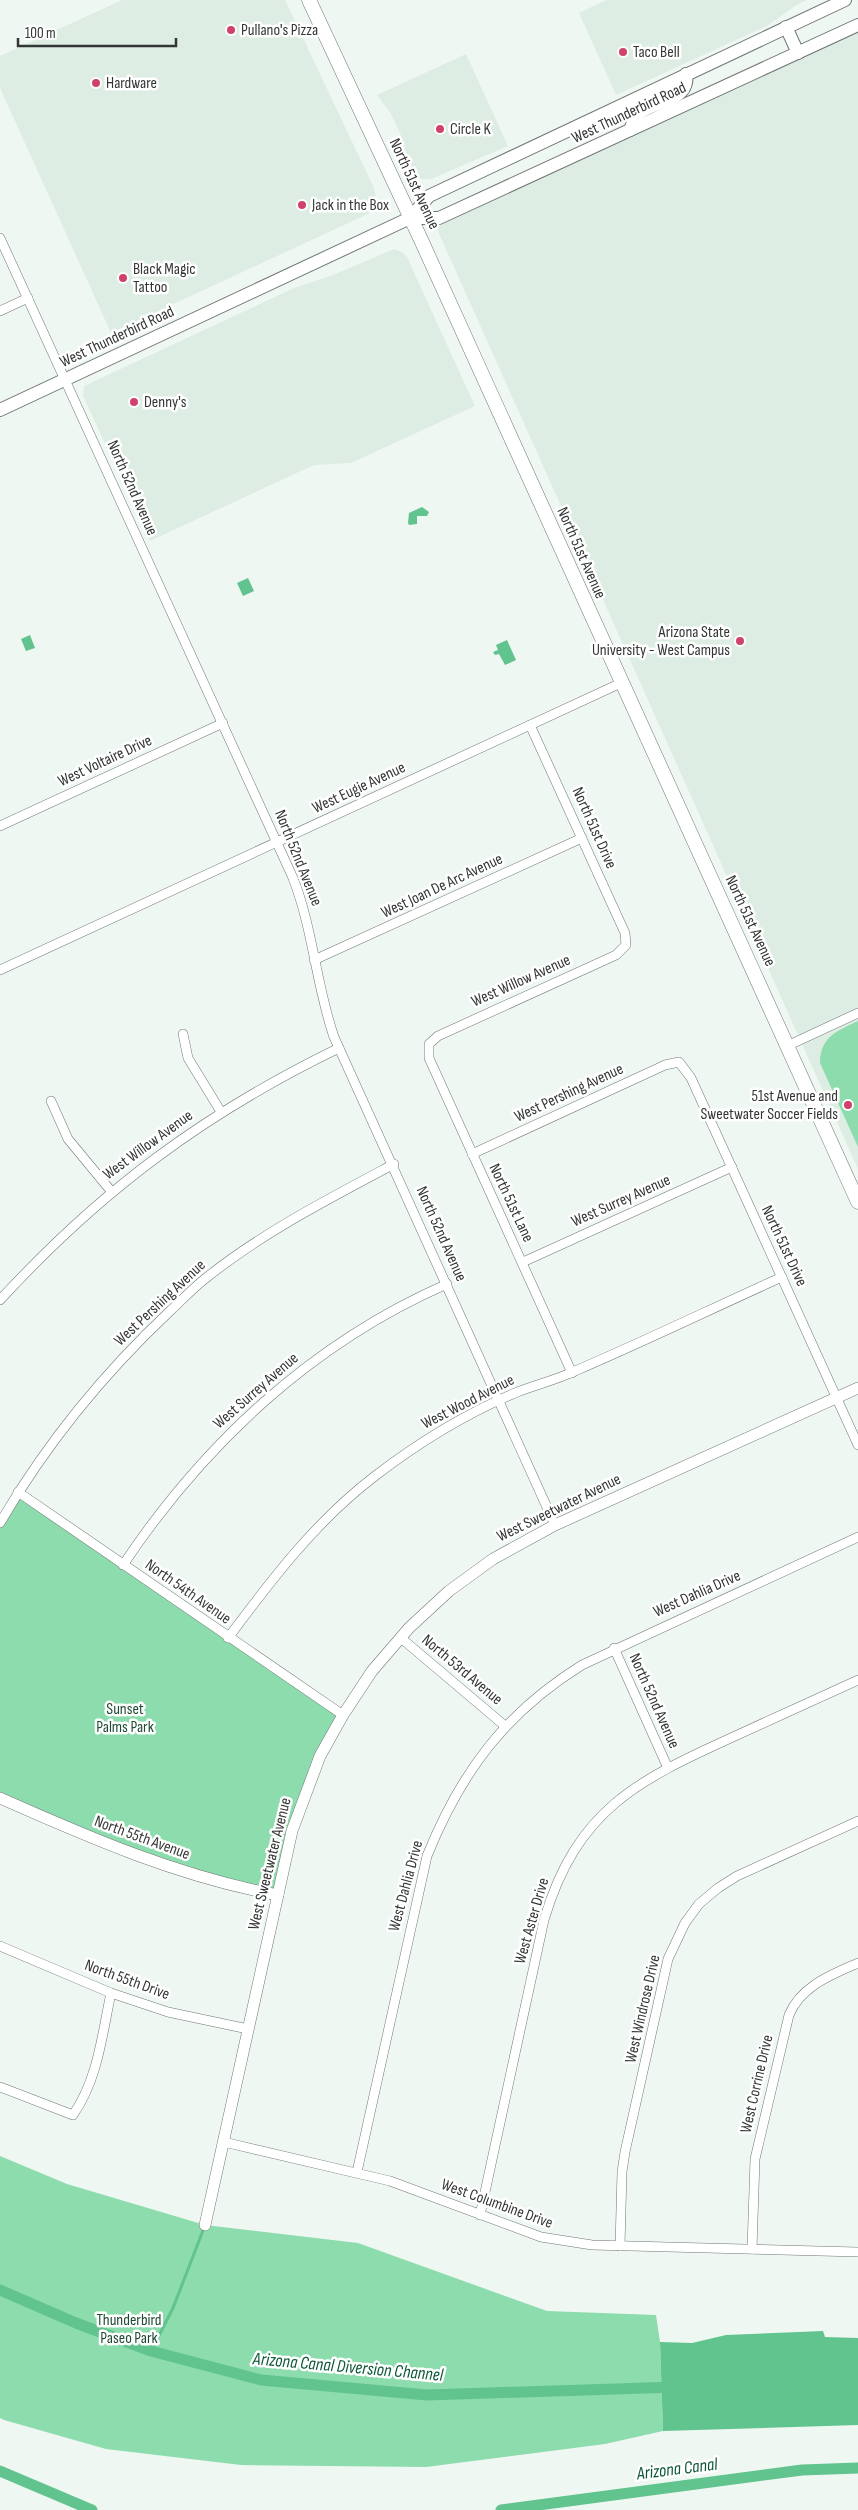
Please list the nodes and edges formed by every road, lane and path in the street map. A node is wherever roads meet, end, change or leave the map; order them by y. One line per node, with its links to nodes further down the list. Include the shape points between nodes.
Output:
1 (309, 0): 8 (main road, North 51st Avenue)
2 (845, 0): 4 (main road, West Thunderbird Road)
3 (858, 25): 5 (main road, West Thunderbird Road)
4 (786, 27): 5 (main road); 6 (main road, West Thunderbird Road)
5 (798, 53): 7 (main road, West Thunderbird Road)
6 (686, 74): 7 (main road, via 686,85 680,93 637,115); 8 (main road, West Thunderbird Road, via 428,196)
7 (630, 130): 8 (main road, West Thunderbird Road, via 439,218)
8 (410, 218): 12 (main road, West Thunderbird Road); 14 (main road, North 51st Avenue)
9 (0, 238): 10 (street, North 52nd Avenue)
10 (28, 298): 11 (street); 12 (street, North 52nd Avenue)
11 (0, 311)
12 (65, 380): 13 (main road, West Thunderbird Road); 15 (street, North 52nd Avenue)
13 (0, 410)
14 (621, 682): 16 (street, West Eugie Avenue); 26 (main road, North 51st Avenue)
15 (223, 723): 17 (street, West Voltaire Drive); 19 (street, North 52nd Avenue)
16 (530, 724): 18 (street, North 51st Drive); 19 (street, West Eugie Avenue)
17 (0, 826)
18 (582, 838): 20 (street, North 51st Drive, via 625,934); 21 (street, West Joan De Arc Avenue)
19 (277, 842): 21 (street, North 52nd Avenue, via 301,900); 22 (street, West Eugie Avenue)
20 (626, 945): 25 (street, West Willow Avenue, via 616,954 438,1036)
21 (314, 960): 27 (street, North 52nd Avenue, via 325,1009)
22 (0, 970)
23 (858, 1013): 26 (street)
24 (183, 1034): 30 (street, via 188,1058)
25 (429, 1044): 31 (street, North 51st Lane, via 429,1058)
26 (788, 1046): 35 (main road, North 51st Avenue)
27 (339, 1048): 30 (street, West Willow Avenue); 32 (street, North 52nd Avenue)
28 (679, 1062): 31 (street, West Pershing Avenue, via 665,1065); 33 (street, North 51st Drive, via 691,1078)
29 (51, 1101): 34 (street, via 68,1138)
30 (221, 1112): 34 (street, West Willow Avenue, via 161,1152)
31 (472, 1154): 36 (street, North 51st Lane)
32 (394, 1164): 38 (street, North 52nd Avenue); 45 (street, West Pershing Avenue, via 307,1210 206,1278 100,1382 52,1442)
33 (732, 1167): 36 (street, West Surrey Avenue); 37 (street, North 51st Drive)
34 (111, 1191): 39 (street, West Willow Avenue, via 51,1246)
35 (858, 1202)
36 (523, 1262): 40 (street, North 51st Lane)
37 (782, 1277): 40 (street, West Wood Avenue); 42 (street, North 51st Drive)
38 (447, 1284): 43 (street, North 52nd Avenue); 49 (street, West Surrey Avenue, via 400,1306 324,1354 245,1418 173,1496)
39 (0, 1300)
40 (572, 1373): 43 (street, West Wood Avenue)
41 (858, 1388): 42 (street, West Sweetwater Avenue)
42 (837, 1398): 44 (street, North 51st Drive); 47 (street, West Sweetwater Avenue)
43 (499, 1401): 47 (street, North 52nd Avenue); 50 (street, West Wood Avenue, via 414,1448 347,1500 270,1580)
44 (858, 1445)
45 (18, 1492): 46 (street, West Pershing Avenue); 49 (street, North 54th Avenue)
46 (0, 1523)
47 (555, 1525): 51 (street, West Sweetwater Avenue, via 470,1575)
48 (858, 1537): 52 (street, West Dahlia Drive)
49 (123, 1565): 50 (street, North 54th Avenue)
50 (228, 1638): 54 (street, North 54th Avenue)
51 (400, 1638): 54 (street, West Sweetwater Avenue, via 372,1671); 55 (street, North 53rd Avenue)
52 (614, 1648): 55 (street, West Dahlia Drive, via 556,1681); 56 (street, North 52nd Avenue)
53 (858, 1680): 56 (street, West Aster Drive)
54 (343, 1715): 59 (street, West Sweetwater Avenue, via 320,1756 300,1806)
55 (505, 1726): 66 (street, West Dahlia Drive, via 461,1785 442,1818 427,1856)
56 (668, 1766): 67 (street, West Aster Drive, via 627,1792 602,1815 579,1844 553,1891)
57 (0, 1798): 59 (street, North 55th Avenue, via 132,1855 226,1884)
58 (858, 1821): 69 (street, West Windrose Drive, via 737,1876 705,1899 685,1923 668,1959 625,2152)
59 (278, 1895): 63 (street, West Sweetwater Avenue)
60 (0, 1946): 62 (street, North 55th Drive)
61 (858, 1963): 70 (street, West Corrine Drive, via 812,1986 798,1998 789,2014 755,2159)
62 (111, 1993): 63 (street, North 55th Drive, via 168,2012); 64 (street, via 94,2074 73,2115)
63 (248, 2028): 65 (street, West Sweetwater Avenue)
64 (0, 2088)
65 (224, 2142): 66 (street, West Columbine Drive); 68 (street, West Sweetwater Avenue)
66 (357, 2172): 67 (street, West Columbine Drive)
67 (480, 2215): 69 (street, West Columbine Drive, via 556,2241)
68 (205, 2225)
69 (620, 2246): 70 (street, West Columbine Drive)
70 (752, 2249): 71 (street, West Columbine Drive)
71 (858, 2252)

